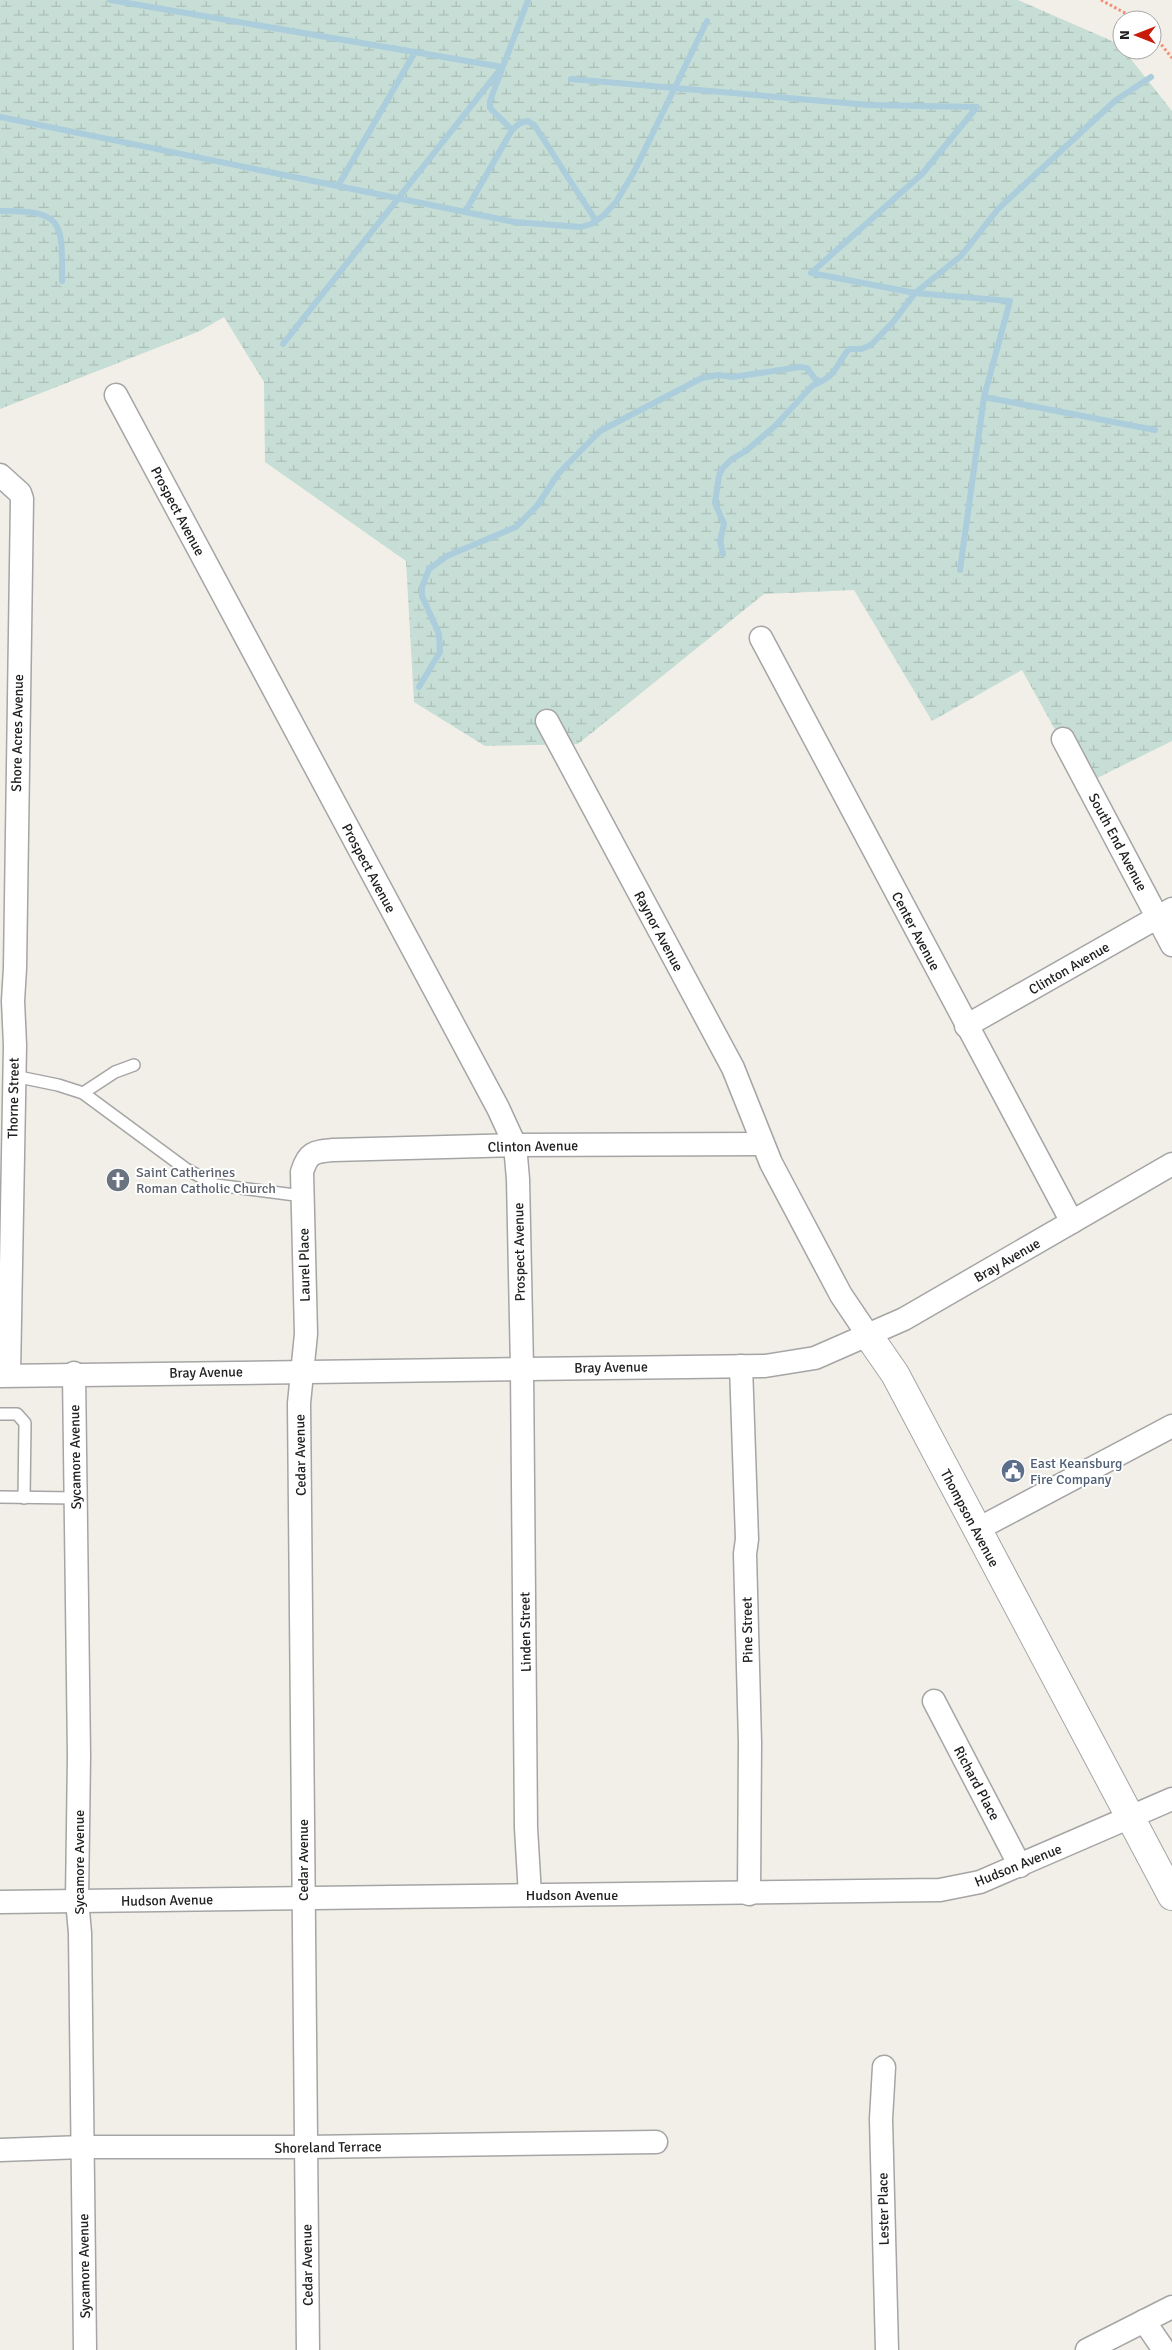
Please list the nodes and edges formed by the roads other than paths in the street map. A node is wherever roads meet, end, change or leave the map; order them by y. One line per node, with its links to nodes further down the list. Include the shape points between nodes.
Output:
1 (116, 395): 15 (street, Prospect Avenue)
2 (0, 475): 6 (street, Shore Acres Avenue, via 20,493 22,499)
3 (761, 638): 10 (street, Center Avenue)
4 (547, 721): 14 (street, Raynor Avenue, via 733,1068)
5 (1063, 739): 7 (street, South End Avenue)
6 (8, 767): 9 (street, Shore Acres Avenue, via 15,968)
7 (1164, 913): 8 (street, South End Avenue); 10 (street, Clinton Avenue)
8 (1172, 945)
9 (6, 1000): 12 (street, Thorne Street)
10 (966, 1026): 19 (street, Center Avenue)
11 (134, 1065): 13 (lane, via 115,1072)
12 (14, 1076): 13 (lane); 25 (street, Thorne Street)
13 (83, 1093): 18 (lane, via 186,1169 216,1185)
14 (763, 1144): 15 (street, Clinton Avenue); 20 (street, Thompson Avenue, via 841,1295)
15 (515, 1145): 16 (street, Clinton Avenue, via 333,1150 314,1152); 22 (street, Prospect Avenue)
16 (306, 1160): 18 (street, Laurel Place, via 302,1172)
17 (1172, 1164): 19 (street, Bray Avenue)
18 (303, 1196): 23 (street, Laurel Place, via 306,1334)
19 (1072, 1222): 20 (street, Bray Avenue, via 904,1319)
20 (868, 1335): 21 (street, Bray Avenue, via 795,1363); 31 (street, Thompson Avenue, via 895,1374)
21 (741, 1366): 22 (street, Bray Avenue); 36 (street, Pine Street, via 747,1539)
22 (522, 1368): 23 (street, Bray Avenue); 37 (street, Linden Street, via 526,1828)
23 (302, 1370): 24 (street, Bray Avenue); 39 (street, Cedar Avenue, via 299,1403)
24 (74, 1373): 25 (street, Bray Avenue); 30 (street, Sycamore Avenue)
25 (5, 1376)
26 (0, 1414): 29 (lane, via 17,1414 25,1423)
27 (1172, 1426): 31 (street)
28 (0, 1497): 29 (lane)
29 (24, 1498): 30 (lane)
30 (76, 1498): 40 (street, Sycamore Avenue)
31 (976, 1530): 34 (street, Thompson Avenue)
32 (934, 1701): 35 (street, Richard Place)
33 (1172, 1799): 34 (street, Hudson Avenue)
34 (1130, 1816): 35 (street, Hudson Avenue); 38 (street, Thompson Avenue)
35 (1020, 1866): 36 (street, Hudson Avenue, via 980,1882 940,1890)
36 (750, 1894): 37 (street, Hudson Avenue)
37 (530, 1895): 39 (street, Hudson Avenue)
38 (1172, 1896)
39 (303, 1898): 40 (street, Hudson Avenue); 45 (street, Cedar Avenue)
40 (77, 1900): 41 (street, Hudson Avenue); 44 (street, Sycamore Avenue)
41 (0, 1902)
42 (884, 2067): 51 (street, Lester Place, via 881,2119)
43 (656, 2142): 45 (street, Shoreland Terrace)
44 (82, 2147): 45 (street, Shoreland Terrace); 46 (street, Shoreland Terrace); 49 (street, Sycamore Avenue)
45 (306, 2147): 50 (street, Cedar Avenue)
46 (0, 2150)
47 (1172, 2307): 48 (street)
48 (1144, 2322): 52 (street); 53 (street)
49 (85, 2350)
50 (308, 2350)
51 (887, 2350)
52 (1087, 2350)
53 (1164, 2350)

